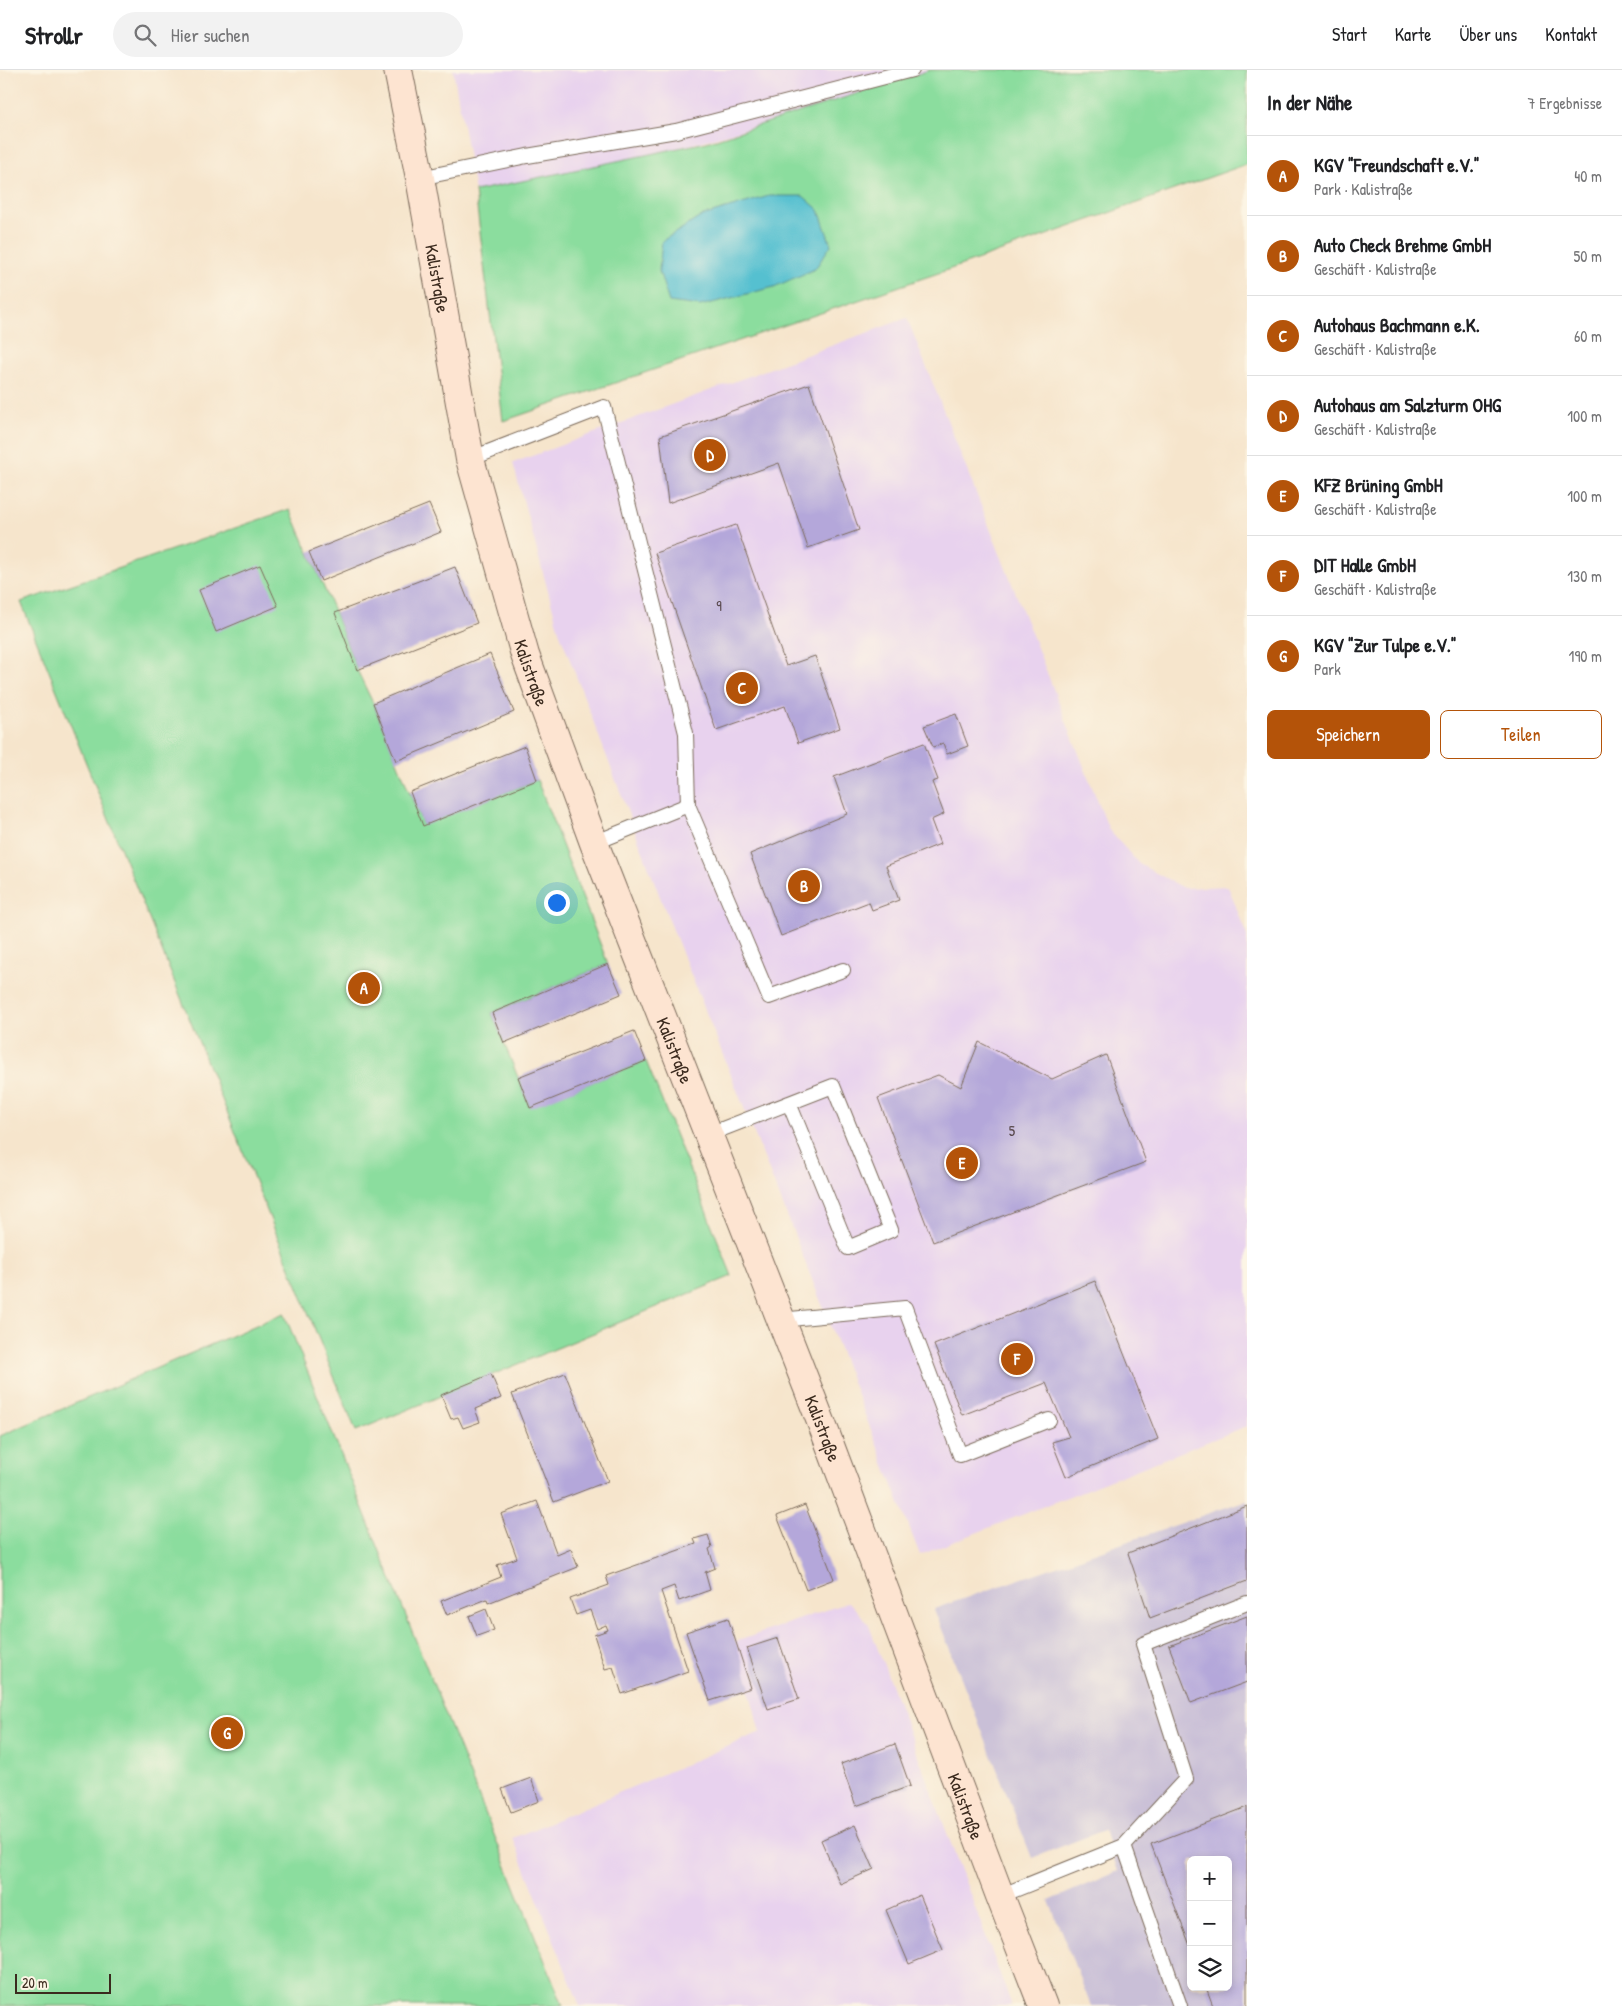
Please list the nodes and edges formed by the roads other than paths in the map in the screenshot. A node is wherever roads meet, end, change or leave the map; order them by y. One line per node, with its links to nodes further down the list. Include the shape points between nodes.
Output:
1 (398, 70): 3 (street, Kalistraße)
2 (912, 70): 3 (lane, via 676,131)
3 (420, 178): 4 (street, Kalistraße)
4 (470, 459): 5 (lane, via 604,407 686,733); 6 (street, Kalistraße, via 525,655)
5 (688, 805): 6 (lane); 7 (lane, via 769,997)
6 (594, 843): 9 (street, Kalistraße)
7 (843, 970)
8 (789, 1103): 8 (lane, via 833,1086 891,1230 848,1248); 9 (lane)
9 (707, 1134): 10 (street, Kalistraße)
10 (780, 1320): 11 (lane, via 905,1308 960,1456); 14 (street, Kalistraße)
11 (1049, 1420)
12 (1247, 1603): 13 (lane, via 1144,1644 1186,1778)
13 (1124, 1846): 14 (lane); 16 (lane)
14 (1000, 1896): 15 (street, Kalistraße)
15 (1043, 2006)
16 (1180, 2006)

